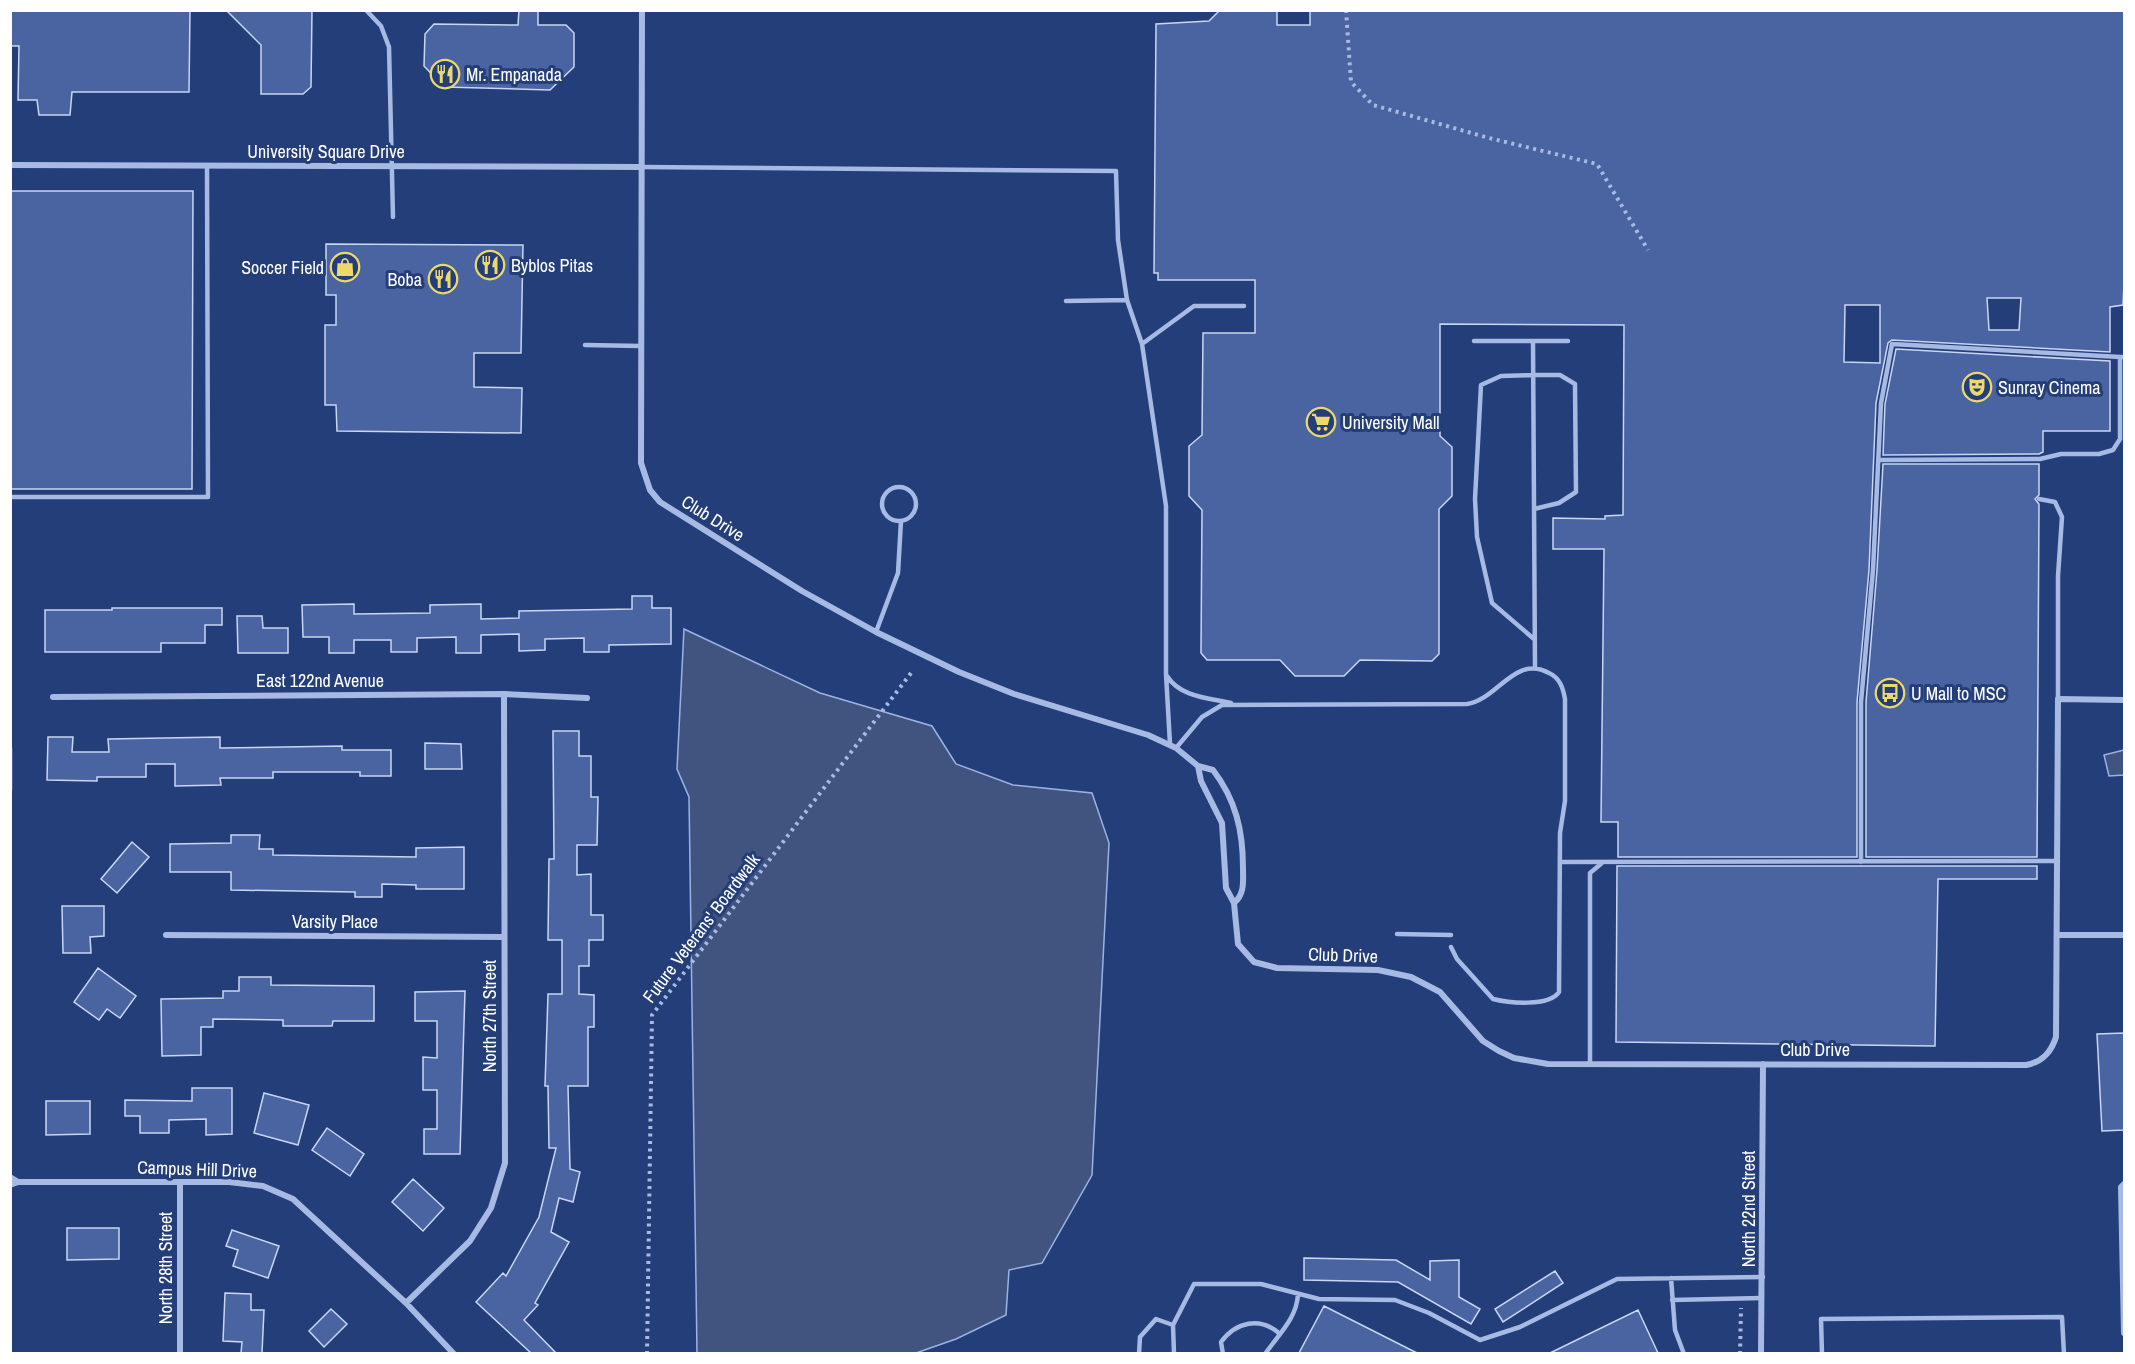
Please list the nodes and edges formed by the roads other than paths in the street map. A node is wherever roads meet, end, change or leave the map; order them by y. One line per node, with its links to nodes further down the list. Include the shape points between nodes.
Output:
1 (366, 10): 5 (lane, via 381,26 389,47)
2 (642, 10): 6 (street, Club Drive)
3 (10, 165): 4 (street, University Square Drive)
4 (207, 165): 5 (street, University Square Drive); 20 (lane, via 208,497)
5 (391, 166): 6 (street, University Square Drive); 7 (lane)
6 (641, 167): 8 (lane, via 1116,171 1118,240); 16 (street, Club Drive)
7 (393, 217)
8 (1127, 300): 9 (lane); 14 (lane)
9 (1066, 301)
10 (1244, 306): 14 (lane, via 1194,306)
11 (1474, 341): 12 (lane)
12 (1533, 341): 13 (lane); 18 (lane)
13 (1569, 341)
14 (1142, 344): 27 (lane, via 1166,507)
15 (585, 345): 16 (lane)
16 (641, 346): 24 (street, Club Drive, via 642,463 650,490 672,511)
17 (2122, 357): 19 (lane, via 2120,439 2113,450 2040,459); 42 (lane, via 1892,344 1881,403 1873,570 1861,702)
18 (1533, 375): 22 (lane); 22 (lane, via 1560,375 1575,384 1576,492 1559,503); 25 (lane, via 1501,376 1481,385 1475,499 1477,537 1492,603)
19 (1880, 460)
20 (10, 497)
21 (2039, 499): 31 (lane, via 2055,502 2062,517)
22 (1534, 509): 25 (lane)
23 (901, 521): 23 (lane, via 911,516 916,501 910,491 894,487 885,494 882,504 890,518); 24 (lane, via 898,573)
24 (876, 632): 34 (street, Club Drive, via 1014,694)
25 (1534, 639): 26 (lane)
26 (1534, 668): 33 (lane, via 1518,672 1483,699 1467,704); 41 (lane, via 1557,679 1565,699 1565,801)
27 (1166, 674): 33 (lane, via 1174,687 1192,695); 34 (lane)
28 (504, 694): 29 (street, East 122nd Avenue); 30 (street, East 122nd Avenue); 49 (street, North 27th Street)
29 (53, 697)
30 (587, 698)
31 (2058, 699): 32 (street); 40 (street, Club Drive)
32 (2124, 700)
33 (1234, 704): 36 (lane, via 1222,705 1202,717)
34 (1170, 744): 36 (street, Club Drive)
35 (10, 748): 38 (lane)
36 (1176, 748): 37 (street, Club Drive)
37 (1198, 766): 43 (street, Club Drive, via 1201,781 1222,823 1226,888); 43 (street, Club Drive, via 1213,770 1237,814 1242,839 1242,888)
38 (10, 790)
39 (1617, 859): 51 (lane, via 1597,865 1590,873)
40 (2058, 861): 41 (lane); 46 (street, Club Drive)
41 (1560, 862): 50 (lane, via 1560,986 1556,997 1545,1001 1493,999)
42 (1861, 862)
43 (1234, 903): 51 (street, Club Drive, via 1238,944 1254,962 1277,968 1378,970 1411,976 1440,992 1483,1041 1499,1051 1531,1062)
44 (1397, 934): 45 (lane)
45 (1451, 934)
46 (2057, 934): 48 (street); 52 (street, Club Drive, via 2056,1037 2048,1054 2034,1064)
47 (166, 935): 49 (street, Varsity Place)
48 (2124, 935)
49 (504, 937): 63 (street, North 27th Street, via 504,1163 491,1208 470,1241)
50 (1451, 947)
51 (1590, 1064): 52 (street, Club Drive)
52 (1763, 1064): 58 (street, North 22nd Street)
53 (10, 1176): 54 (street)
54 (18, 1182): 55 (street, Campus Hill Drive); 57 (street, Campus Hill Drive)
55 (180, 1182): 63 (street, Campus Hill Drive, via 263,1186 293,1199); 67 (street, North 28th Street)
56 (2124, 1184): 65 (street)
57 (10, 1185)
58 (1763, 1277): 59 (lane); 61 (street, North 22nd Street)
59 (1671, 1278): 60 (lane, via 1617,1279 1520,1327 1480,1340 1395,1300 1318,1299); 62 (lane)
60 (1298, 1294): 64 (lane, via 1262,1284 1194,1284); 66 (lane, via 1297,1309)
61 (1763, 1298): 62 (lane); 74 (street, North 22nd Street)
62 (1672, 1300): 73 (lane, via 1675,1330)
63 (406, 1303): 68 (street, Campus Hill Drive)
64 (1173, 1325): 69 (lane, via 1156,1319 1140,1336); 70 (lane)
65 (2124, 1333)
66 (1280, 1334): 71 (lane, via 1272,1326 1250,1323 1231,1329 1221,1342); 72 (lane)
67 (180, 1353)
68 (454, 1353)
69 (1138, 1353)
70 (1174, 1353)
71 (1223, 1353)
72 (1265, 1353)
73 (1684, 1353)
74 (1761, 1353)
75 (1822, 1353): 76 (lane, via 1821,1319 2062,1317)
76 (2064, 1353)

